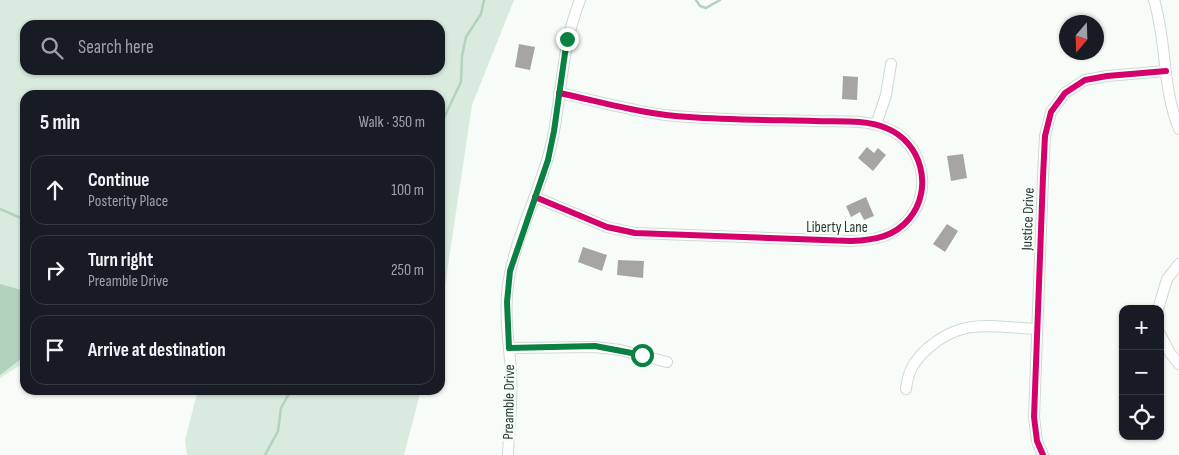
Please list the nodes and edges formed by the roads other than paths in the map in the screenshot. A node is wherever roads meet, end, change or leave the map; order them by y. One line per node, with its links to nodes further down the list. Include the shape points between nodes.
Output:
1 (580, 0): 5 (street, Preamble Drive, via 567,39)
2 (1154, 0): 4 (street)
3 (891, 64): 6 (street, via 886,95)
4 (1166, 71): 7 (street); 11 (street, Justice Drive, via 1085,80 1065,93 1051,112 1044,149)
5 (559, 93): 6 (street, Liberty Lane, via 668,116); 8 (street, Preamble Drive, via 551,146)
6 (876, 125): 8 (street, Liberty Lane, via 896,132 913,150 923,185 918,204 908,220 894,232 877,239 635,233 607,226)
7 (1179, 129)
8 (535, 198): 13 (street, Preamble Drive, via 510,271 507,302)
9 (1179, 264): 10 (street, via 1167,279)
10 (1159, 305)
11 (1037, 329): 16 (street, via 971,326 951,331 934,342 913,363); 18 (street, Justice Drive, via 1034,417 1037,441)
12 (1164, 342): 15 (street)
13 (509, 348): 14 (street, via 595,346); 17 (street, Preamble Drive)
14 (667, 362)
15 (1179, 364)
16 (906, 389)
17 (508, 455)
18 (1043, 455)

